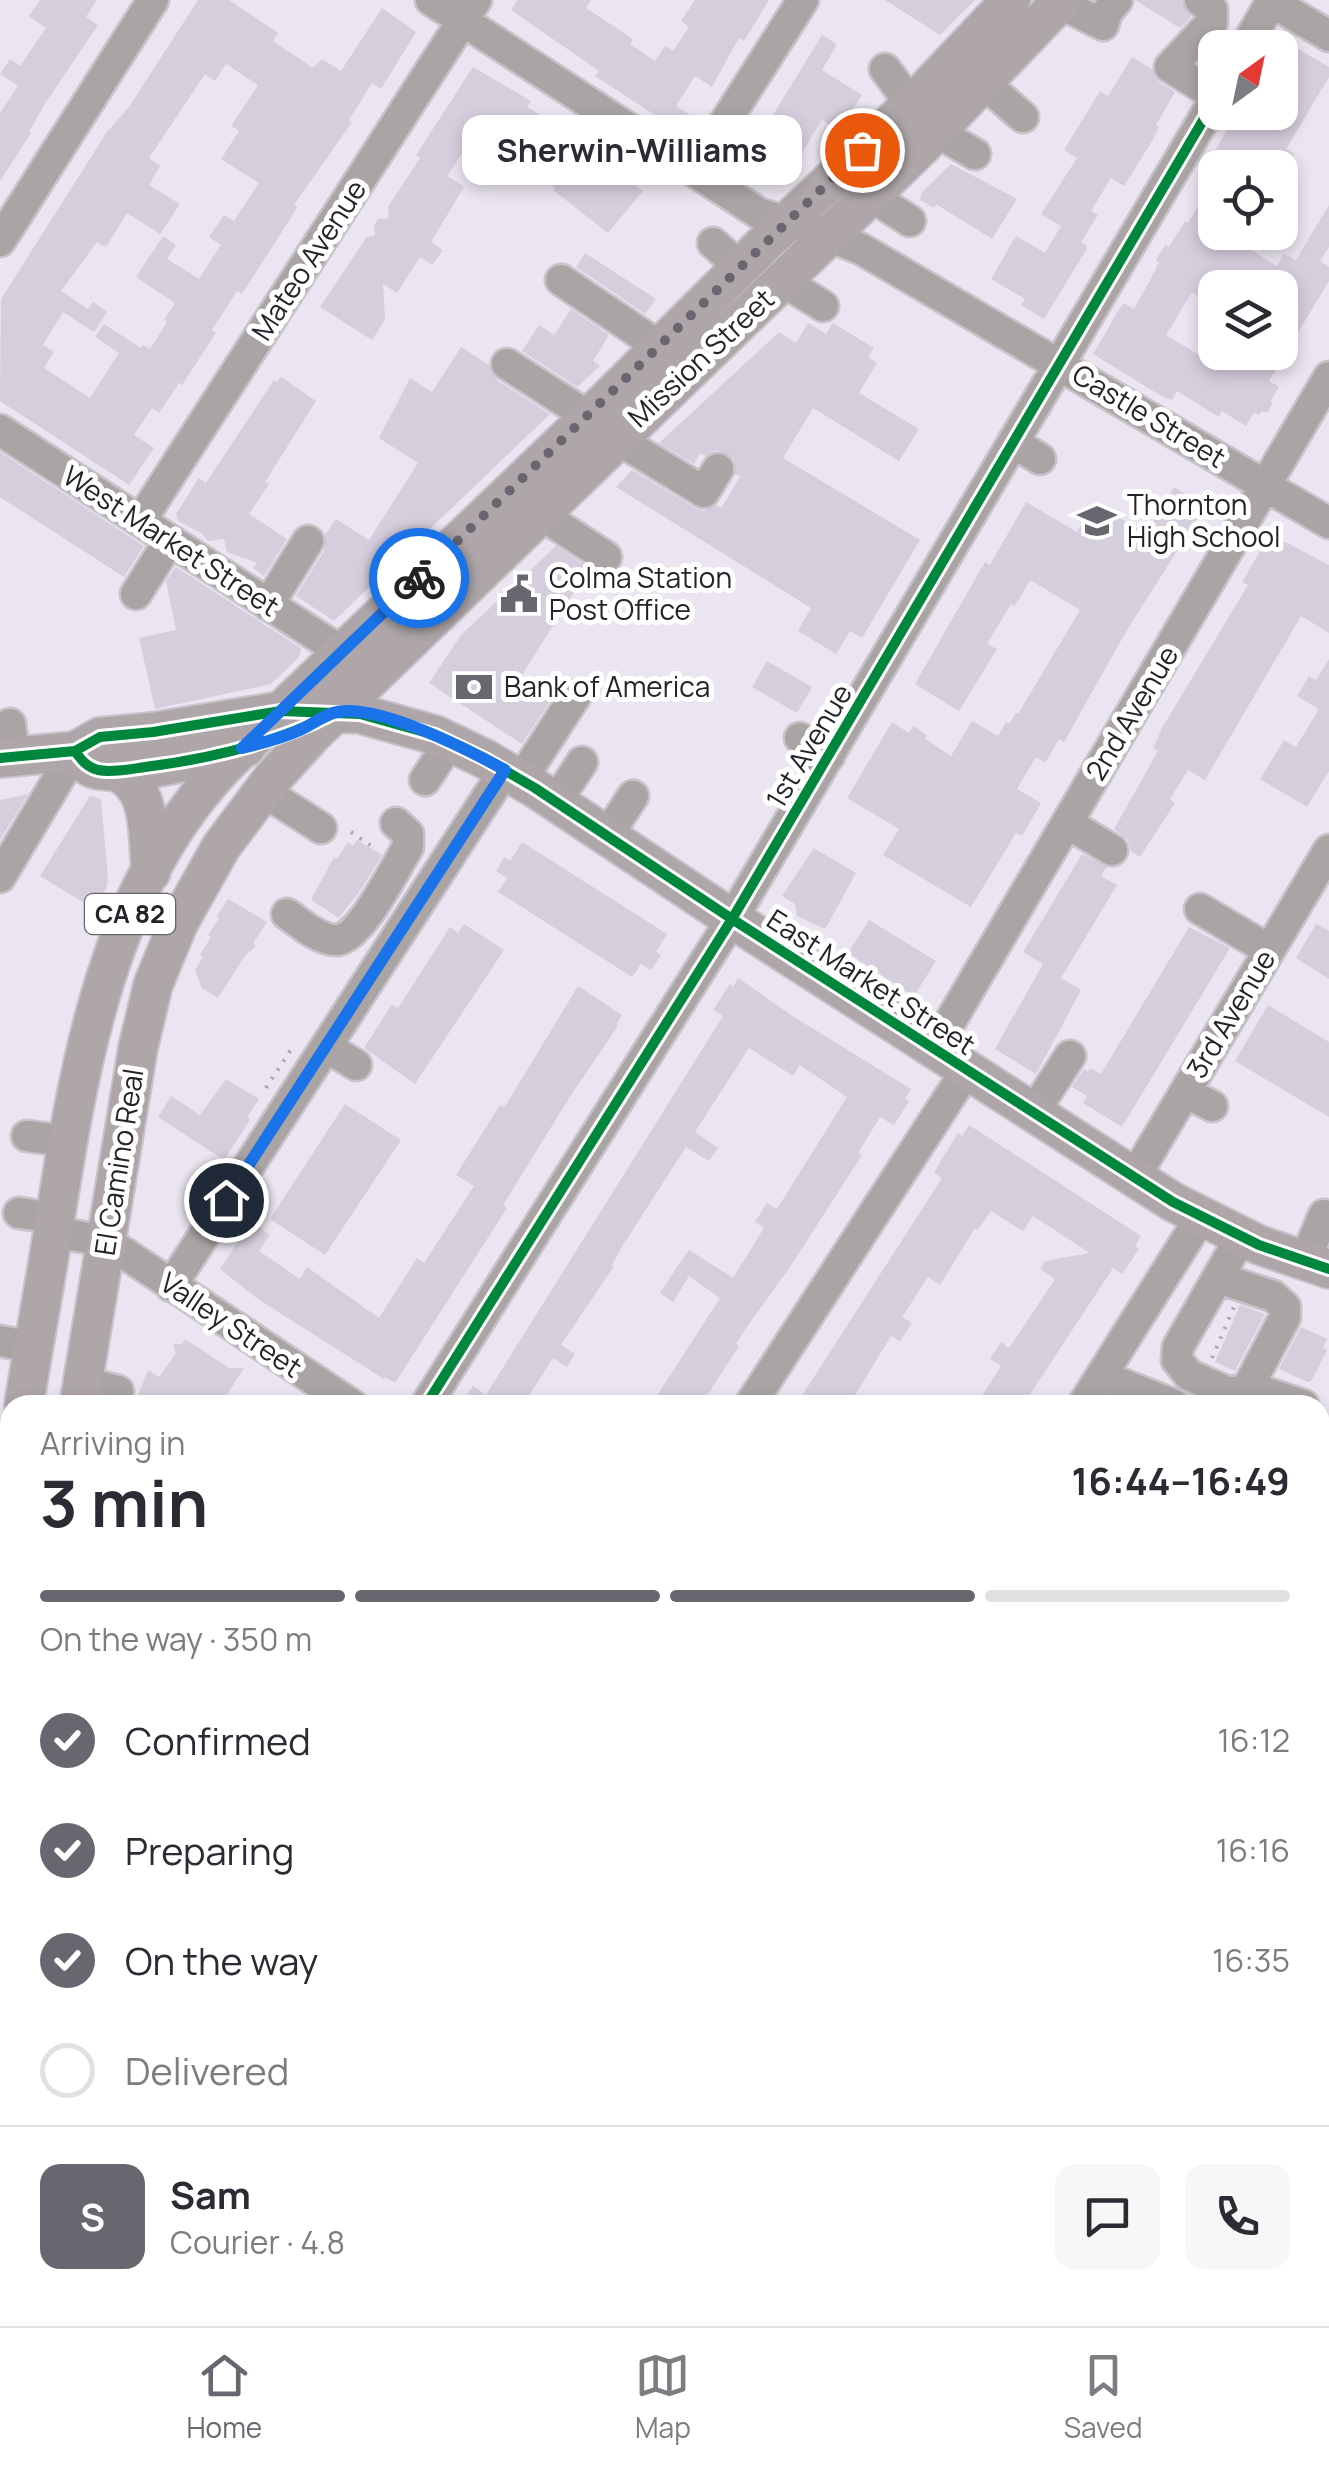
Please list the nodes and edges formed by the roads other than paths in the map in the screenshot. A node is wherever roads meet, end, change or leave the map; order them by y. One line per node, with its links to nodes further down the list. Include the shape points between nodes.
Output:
1 (154, 0): 26 (street)
2 (432, 0): 8 (street, Castle Street)
3 (804, 0): 22 (street)
4 (1011, 0): 17 (main road, Mission Street / CA 82)
5 (1200, 0): 10 (street, via 1214,13)
6 (1061, 1): 9 (street); 15 (main road, Mission Street / CA 82)
7 (1270, 1): 11 (street); 12 (street)
8 (470, 10): 22 (street, Castle Street); 39 (street, Mateo Avenue, via 282,327)
9 (1110, 13)
10 (1205, 30)
11 (1255, 30)
12 (1329, 36)
13 (1198, 37): 16 (street, via 1170,67)
14 (885, 69): 17 (street)
15 (985, 84): 18 (street); 20 (main road, Mission Street / CA 82)
16 (1198, 86)
17 (911, 104): 25 (main road, Mission Street / CA 82)
18 (1023, 117)
19 (1198, 126): 31 (street, 1st Avenue)
20 (937, 132): 21 (street); 23 (main road, Mission Street / CA 82)
21 (974, 154)
22 (694, 171): 25 (street, Castle Street, via 760,214)
23 (871, 196): 24 (street); 25 (main road, Mission Street / CA 82)
24 (910, 221)
25 (809, 228): 28 (main road, Mission Street / CA 82); 30 (main road, Mission Street / CA 82, via 726,255); 31 (street, Castle Street, via 862,249 946,314)
26 (0, 242)
27 (561, 280): 30 (street)
28 (783, 281): 29 (street); 34 (main road, Mission Street / CA 82)
29 (822, 306)
30 (660, 346): 34 (main road, Mission Street / CA 82)
31 (1061, 363): 37 (street, Castle Street); 56 (street, 1st Avenue, via 1027,451)
32 (507, 364): 34 (street)
33 (1329, 377): 37 (street, 2nd Avenue)
34 (603, 427): 36 (street, via 704,492); 38 (main road, Mission Street / CA 82); 46 (main road, Mission Street / CA 82)
35 (0, 430): 39 (street, West Market Street)
36 (718, 469)
37 (1266, 485): 40 (street, Castle Street); 64 (street, 2nd Avenue)
38 (542, 515): 43 (street); 49 (main road, Mission Street / CA 82)
39 (141, 520): 41 (street, West Market Street)
40 (1329, 522)
41 (170, 540): 44 (street); 45 (street, West Market Street)
42 (308, 541): 45 (street)
43 (606, 557)
44 (136, 594)
45 (268, 605): 46 (street, West Market Street)
46 (342, 652): 48 (main road, Mission Street / CA 82)
47 (576, 695): 58 (street)
48 (281, 711): 49 (main road, East Market Street); 51 (main road, East Market Street); 54 (main road, Mission Street / CA 82)
49 (336, 712): 52 (main road, East Market Street, via 380,717); 54 (main road); 60 (main road, CA 82)
50 (800, 738): 56 (street)
51 (117, 740): 54 (main road, via 185,761); 55 (main road, via 93,768); 69 (main road, via 141,791)
52 (450, 742): 58 (main road, East Market Street); 59 (street)
53 (8, 746): 55 (main road)
54 (242, 748): 69 (main road, Mission Street / CA 82, via 198,797)
55 (75, 751): 70 (street)
56 (829, 756): 75 (street, 1st Avenue)
57 (582, 762): 62 (street)
58 (513, 775): 62 (main road, East Market Street); 72 (street)
59 (425, 780)
60 (269, 782): 65 (street); 92 (main road, El Camino Real / CA 82, via 215,857 153,985)
61 (632, 796): 66 (street)
62 (556, 802): 66 (main road, East Market Street)
63 (396, 823): 71 (street, via 409,843)
64 (1067, 823): 67 (street); 78 (street, 2nd Avenue)
65 (322, 828)
66 (607, 836): 75 (main road, East Market Street)
67 (1112, 850)
68 (1329, 850): 76 (street, 3rd Avenue)
69 (151, 872): 86 (main road, Mission Street / CA 82, via 93,1015)
70 (0, 877)
71 (389, 880): 72 (street); 74 (street, via 345,938 326,938)
72 (421, 900): 77 (street)
73 (1200, 908): 76 (street)
74 (287, 914)
75 (732, 919): 78 (main road, East Market Street); 102 (street, 1st Avenue)
76 (1266, 969): 82 (street, 3rd Avenue)
77 (308, 1049): 80 (street); 95 (street, via 274,1094)
78 (934, 1049): 81 (main road, East Market Street)
79 (1070, 1056): 84 (street)
80 (356, 1066)
81 (967, 1070): 84 (main road, East Market Street); 103 (street)
82 (1185, 1092): 83 (street); 87 (street, 3rd Avenue)
83 (1212, 1106)
84 (1033, 1112): 87 (main road, East Market Street)
85 (27, 1136): 86 (street)
86 (66, 1151): 90 (main road, El Camino Real / CA 82)
87 (1134, 1178): 89 (main road, East Market Street)
88 (1324, 1215): 93 (street)
89 (1201, 1217): 91 (main road, East Market Street); 97 (street)
90 (42, 1221): 92 (street, Valley Street); 96 (main road, El Camino Real / CA 82)
91 (1241, 1237): 93 (main road, East Market Street); 94 (street)
92 (106, 1241): 95 (street, Valley Street); 99 (main road, El Camino Real / CA 82)
93 (1317, 1265)
94 (1218, 1278): 98 (street, via 1285,1306); 98 (street, via 1177,1360 1189,1375 1233,1394)
95 (171, 1286): 101 (street, Valley Street, via 288,1377)
96 (17, 1344): 100 (main road, El Camino Real / CA 82)
97 (1102, 1376): 104 (street); 105 (street)
98 (1246, 1391): 106 (street)
99 (93, 1392)
100 (23, 1395)
101 (329, 1395)
102 (432, 1395)
103 (756, 1395)
104 (1090, 1395)
105 (1149, 1395)
106 (1273, 1395)

